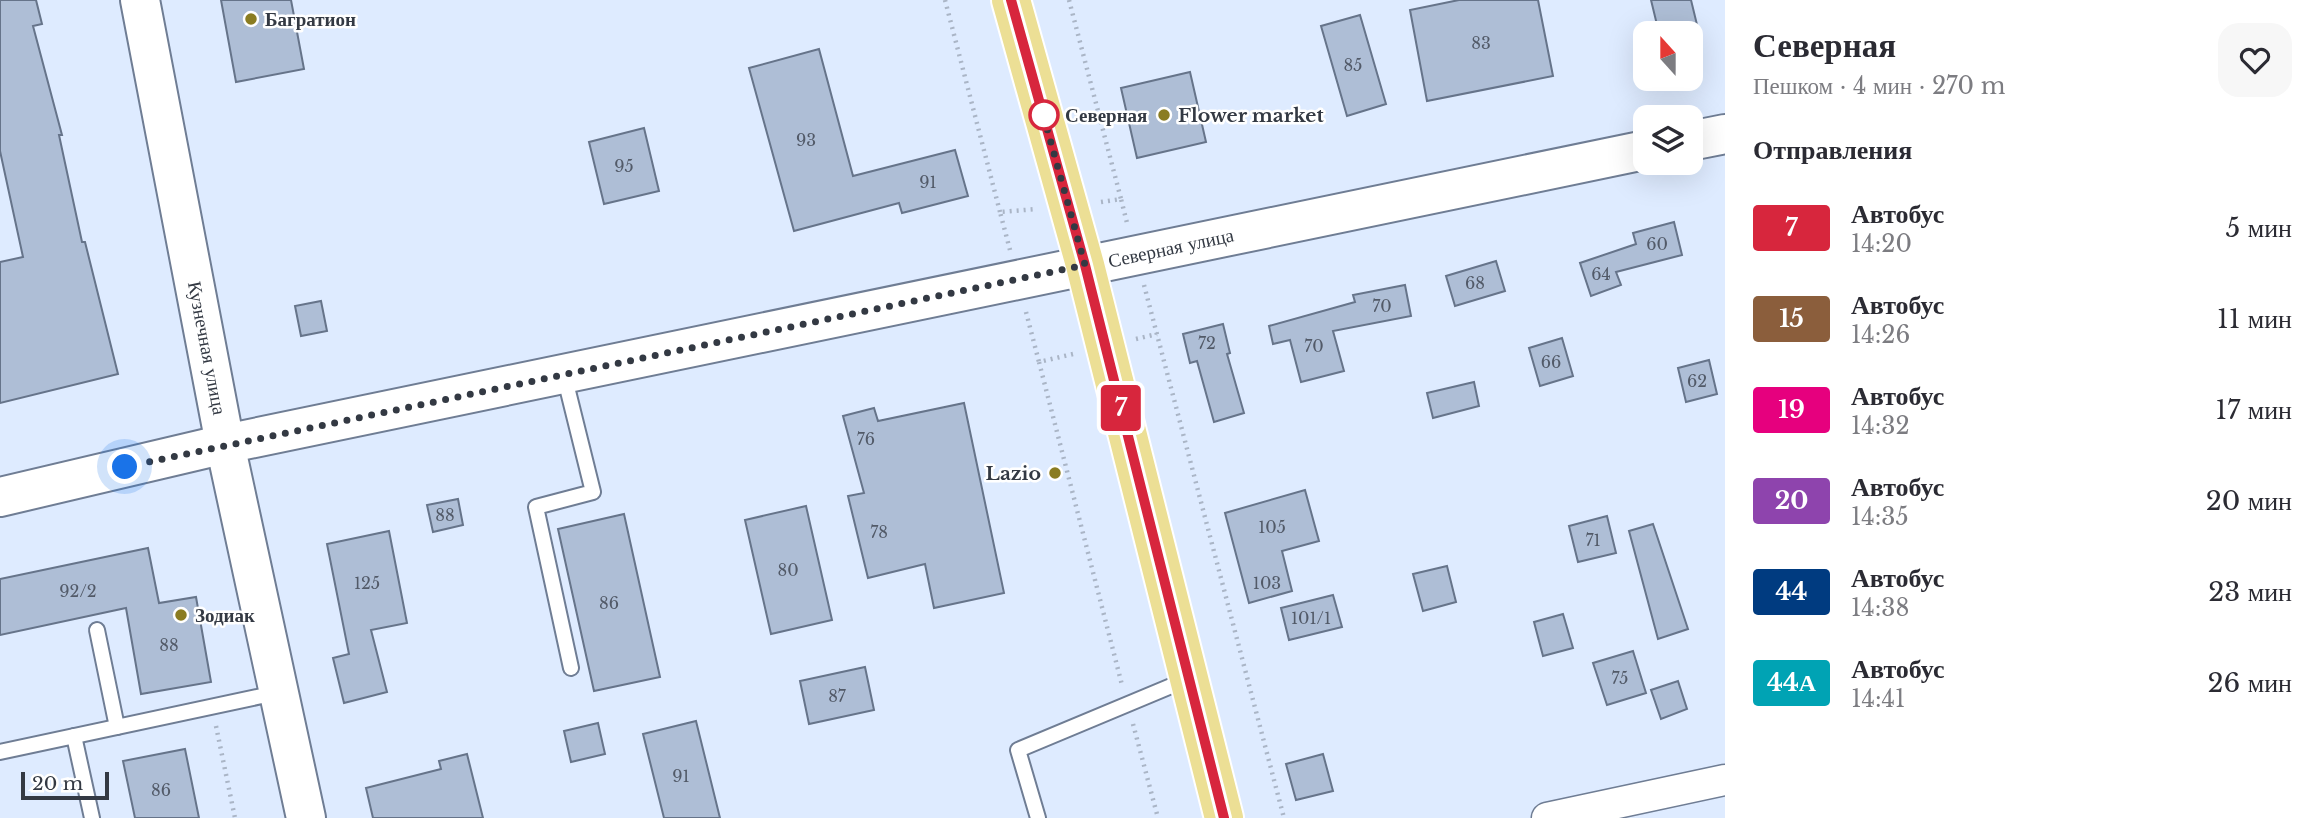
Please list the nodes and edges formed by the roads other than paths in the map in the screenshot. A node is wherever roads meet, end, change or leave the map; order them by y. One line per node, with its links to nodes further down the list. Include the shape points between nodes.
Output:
1 (140, 0): 8 (street, Кузнечная улица)
2 (1011, 0): 6 (main road)
3 (1725, 134): 4 (street)
4 (1703, 138)
5 (1633, 152): 6 (street, Северная улица)
6 (1085, 265): 7 (street, Северная улица); 12 (main road)
7 (564, 374): 8 (street, Северная улица); 11 (lane, via 593,492 536,507)
8 (225, 444): 9 (street, Северная улица); 13 (street, Кузнечная улица)
9 (0, 497)
10 (97, 630): 14 (lane)
11 (570, 668)
12 (1189, 679): 21 (lane, via 1018,750); 22 (main road)
13 (280, 692): 14 (lane); 20 (street, Кузнечная улица)
14 (117, 727): 15 (lane)
15 (74, 736): 16 (lane); 19 (lane)
16 (0, 752)
17 (1725, 780): 18 (street)
18 (1590, 813): 23 (street)
19 (92, 818)
20 (306, 818)
21 (1038, 818)
22 (1224, 818)
23 (1547, 818)

